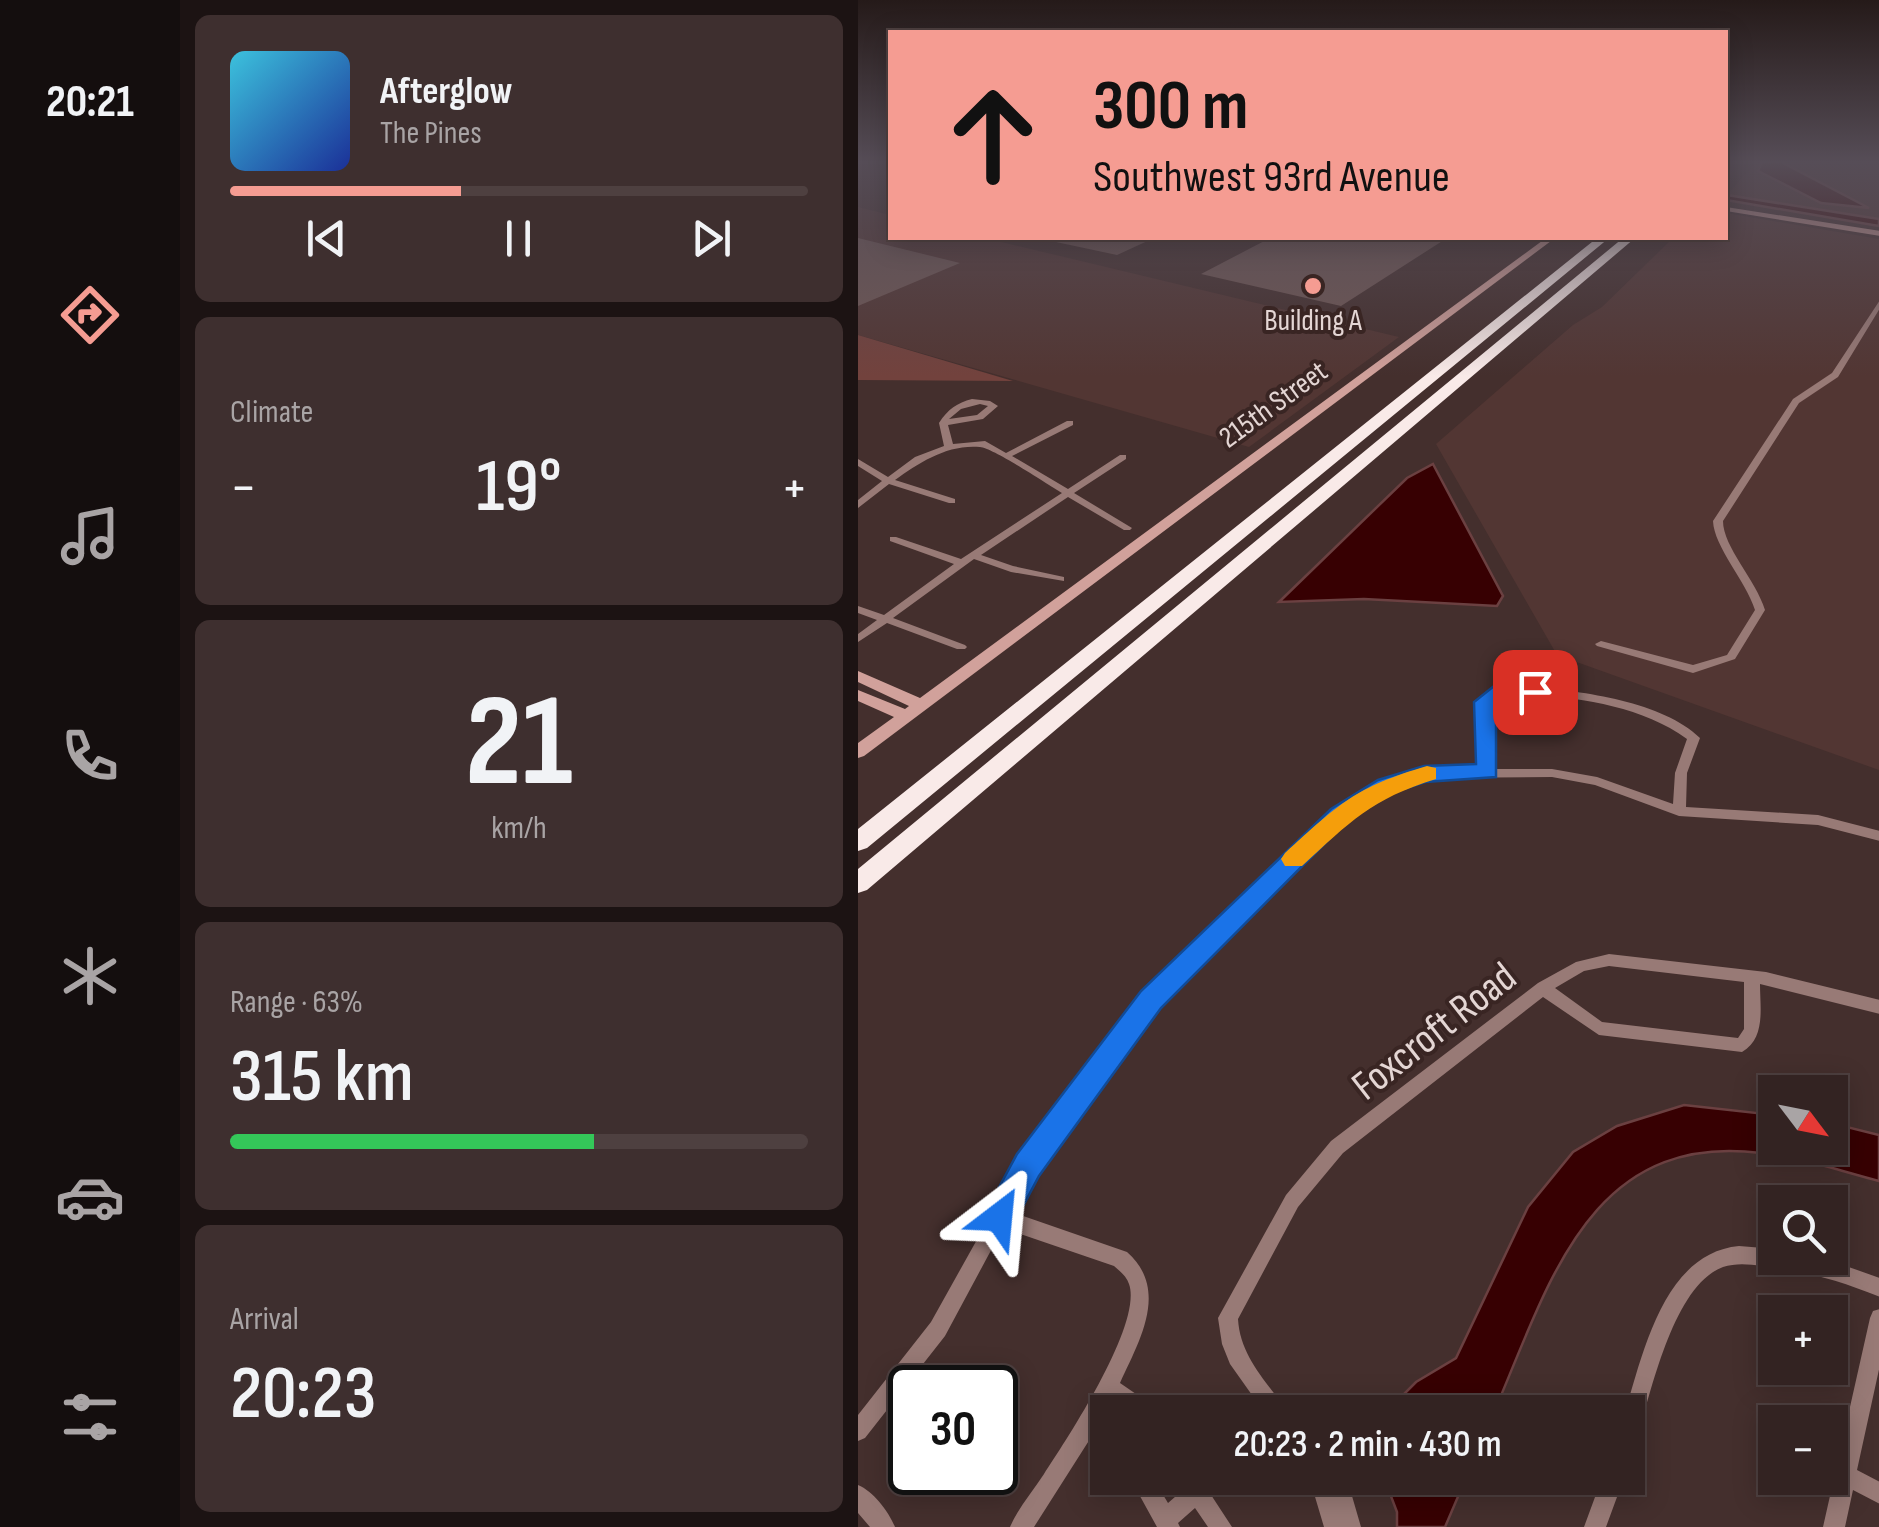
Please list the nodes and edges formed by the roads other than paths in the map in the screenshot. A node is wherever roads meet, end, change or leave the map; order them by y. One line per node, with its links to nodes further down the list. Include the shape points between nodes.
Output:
1 (1548, 240): 27 (street, 215th Street, via 1212,482)
2 (1601, 240): 32 (highway)
3 (1627, 240): 33 (highway)
4 (1880, 302): 23 (street, via 1836,375 1796,401 1718,521 1719,540 1748,574 1760,610 1731,657 1693,670)
5 (943, 423): 5 (street, via 968,402 994,406 980,417); 7 (street)
6 (1070, 423): 8 (street)
7 (949, 446): 8 (street, via 985,444); 11 (street)
8 (1008, 455): 12 (street)
9 (1124, 456): 12 (street)
10 (858, 462): 11 (street)
11 (888, 481): 13 (street); 14 (street)
12 (1067, 494): 15 (street); 17 (street)
13 (952, 501)
14 (858, 505)
15 (1127, 528)
16 (893, 539): 18 (street)
17 (974, 556): 18 (street); 19 (street)
18 (962, 563): 21 (street)
19 (1060, 578)
20 (858, 608): 21 (street)
21 (884, 617): 22 (street); 24 (street)
22 (858, 639)
23 (1601, 644)
24 (961, 647)
25 (858, 676): 27 (street)
26 (858, 695): 27 (street)
27 (913, 711): 28 (street, 215th Street)
28 (858, 752)
29 (1488, 771): 30 (street, via 1571,775); 30 (street, via 1486,700 1494,693 1608,701 1694,738 1681,773); 37 (street, via 1424,774 1386,786 1339,815 1151,1000 1038,1150)
30 (1679, 812): 31 (street, via 1818,820)
31 (1880, 836)
32 (858, 842)
33 (858, 884)
34 (1752, 977): 35 (street, Foxcroft Road, via 1609,960 1582,966); 35 (street, via 1752,1031 1742,1045 1599,1028); 36 (street, Foxcroft Road)
35 (1543, 988): 42 (street, Foxcroft Road, via 1337,1147 1292,1200 1228,1318 1236,1356)
36 (1880, 1007)
37 (999, 1217): 40 (street, via 1120,1258 1132,1268 1140,1290 1138,1316); 46 (street, via 938,1329)
38 (1880, 1288): 43 (street, via 1819,1264 1743,1254 1714,1260 1677,1296)
39 (1880, 1318): 47 (street)
40 (1107, 1386): 41 (street); 44 (street)
41 (1120, 1395)
42 (1264, 1395)
43 (1642, 1395)
44 (1087, 1427): 45 (street); 60 (street)
45 (1090, 1429)
46 (858, 1430)
47 (1848, 1466)
48 (1848, 1476): 49 (street)
49 (1880, 1494)
50 (1151, 1495): 58 (street)
51 (1186, 1495): 58 (street)
52 (1199, 1495): 61 (street)
53 (1326, 1495): 62 (street)
54 (1336, 1495): 63 (street)
55 (1606, 1495): 64 (street)
56 (1841, 1495): 65 (street)
57 (858, 1496): 59 (street)
58 (1167, 1524)
59 (884, 1527)
60 (1021, 1527)
61 (1222, 1527)
62 (1335, 1527)
63 (1350, 1527)
64 (1595, 1527)
65 (1834, 1527)

